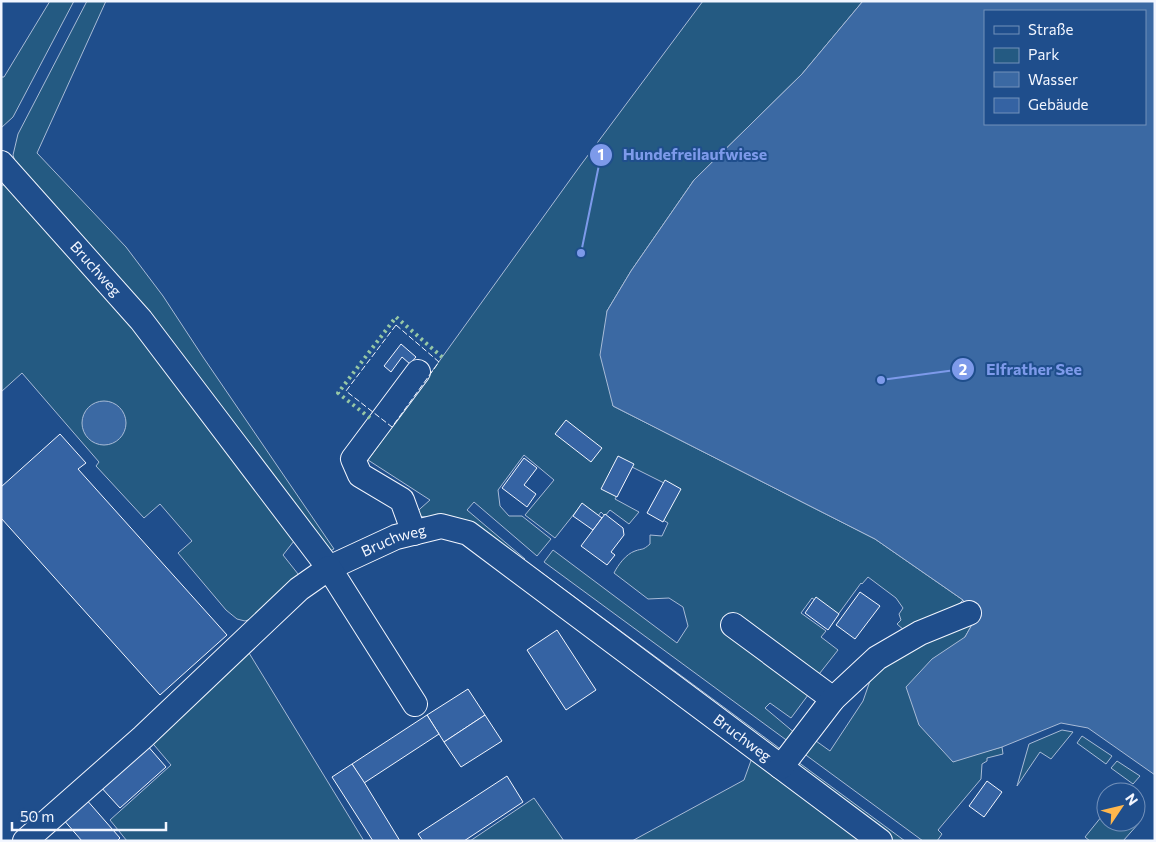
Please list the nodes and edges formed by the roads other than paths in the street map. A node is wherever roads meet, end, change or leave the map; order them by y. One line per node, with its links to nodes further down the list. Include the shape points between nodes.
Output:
1 (1, 163): 4 (street, Bruchweg, via 141,320)
2 (418, 372): 3 (street, via 353,459 360,475 402,500)
3 (414, 533): 4 (street, Bruchweg, via 396,536); 9 (street, Bruchweg, via 441,526 468,533)
4 (329, 568): 8 (street); 10 (street, via 299,589 143,737)
5 (969, 613): 7 (street, via 920,633 877,658)
6 (733, 625): 7 (street)
7 (833, 699): 9 (street)
8 (415, 704)
9 (781, 767): 11 (street, Bruchweg)
10 (25, 841)
11 (880, 841)

